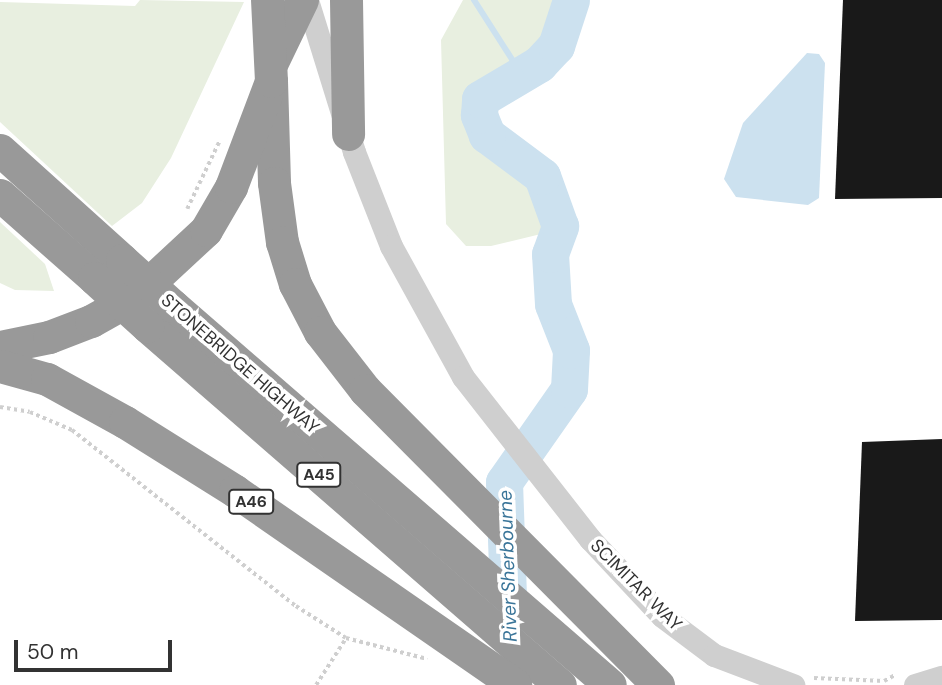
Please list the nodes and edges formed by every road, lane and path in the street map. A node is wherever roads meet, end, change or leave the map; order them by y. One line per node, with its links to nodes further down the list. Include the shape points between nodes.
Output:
1 (267, 0): 4 (highway)
2 (304, 0): 4 (highway); 5 (street, SCIMITAR WAY)
3 (346, 0): 5 (highway)
4 (272, 71): 10 (highway, via 220,208 167,269 134,297 91,321 39,340); 22 (highway, via 277,210 295,284 320,332 365,390)
5 (348, 134): 18 (street, SCIMITAR WAY, via 419,302 463,377 537,475 662,616 714,655)
6 (222, 140): 9 (path, via 214,146 187,203)
7 (0, 150): 21 (highway, STONEBRIDGE HIGHWAY / A45, bridge)
8 (0, 195): 17 (highway, STONEBRIDGE HIGHWAY / A45, bridge)
9 (187, 213)
10 (0, 347)
11 (0, 366): 20 (highway, A46, via 47,379 125,422)
12 (0, 407): 13 (path, via 30,412 72,430 296,606)
13 (346, 638): 14 (path); 19 (path)
14 (432, 660)
15 (942, 677): 16 (street)
16 (907, 678): 18 (path)
17 (554, 679)
18 (799, 680)
19 (316, 685)
20 (515, 685)
21 (610, 685)
22 (658, 685)

